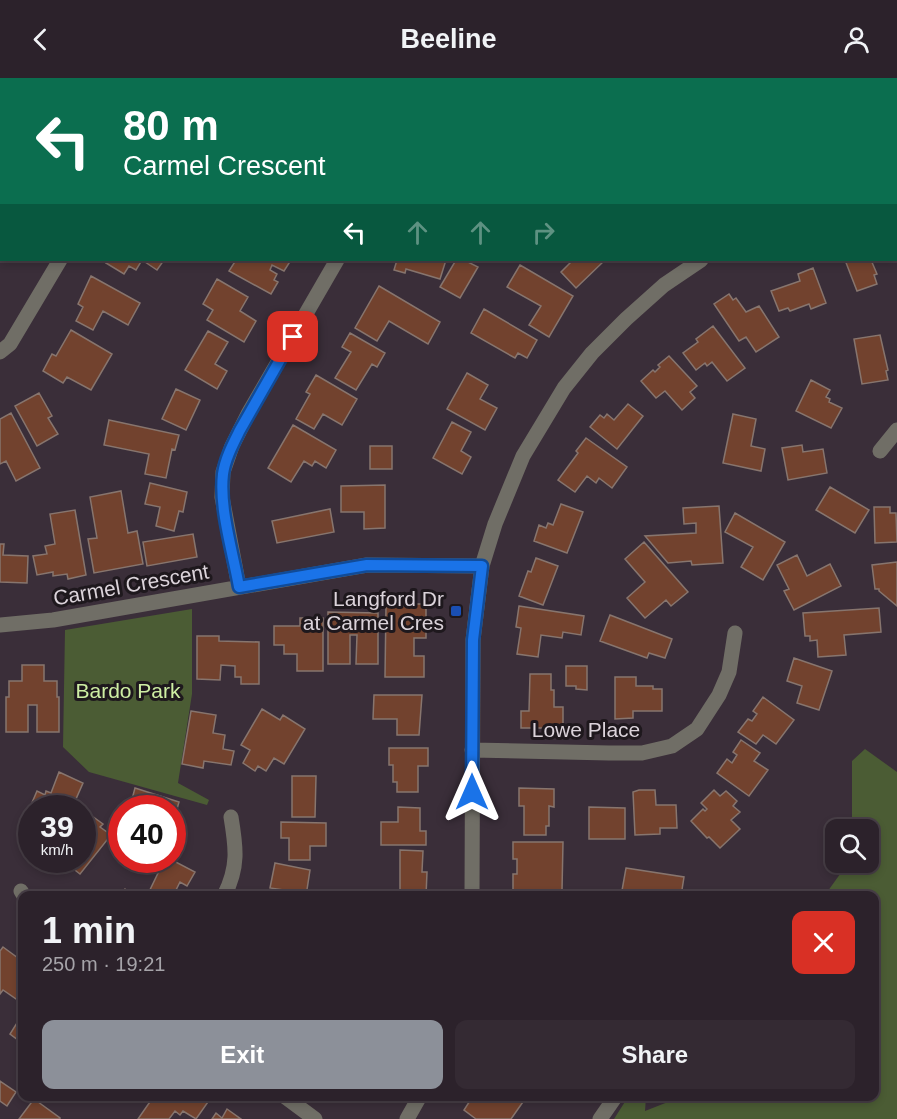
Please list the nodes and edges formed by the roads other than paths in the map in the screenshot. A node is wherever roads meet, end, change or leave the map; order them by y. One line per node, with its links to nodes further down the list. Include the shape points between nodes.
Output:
1 (59, 261): 4 (street, via 10,344)
2 (336, 261): 8 (street, via 248,414 223,472 222,497)
3 (699, 261): 7 (street, via 626,319 564,388 523,456)
4 (0, 352)
5 (897, 430): 6 (street)
6 (880, 451)
7 (482, 566): 8 (street, Carmel Crescent, via 367,565); 11 (street, via 473,640)
8 (239, 587): 9 (street, Carmel Crescent, via 53,620)
9 (0, 625)
10 (735, 633): 11 (street, Lowe Place, via 729,672 719,695 697,729 672,746 642,753)
11 (472, 750): 14 (street)
12 (231, 816): 13 (street, via 236,864)
13 (226, 891)
14 (472, 891)
15 (291, 1101): 18 (street)
16 (417, 1101): 19 (street)
17 (613, 1101): 20 (street)
18 (315, 1119)
19 (407, 1119)
20 (600, 1119)

